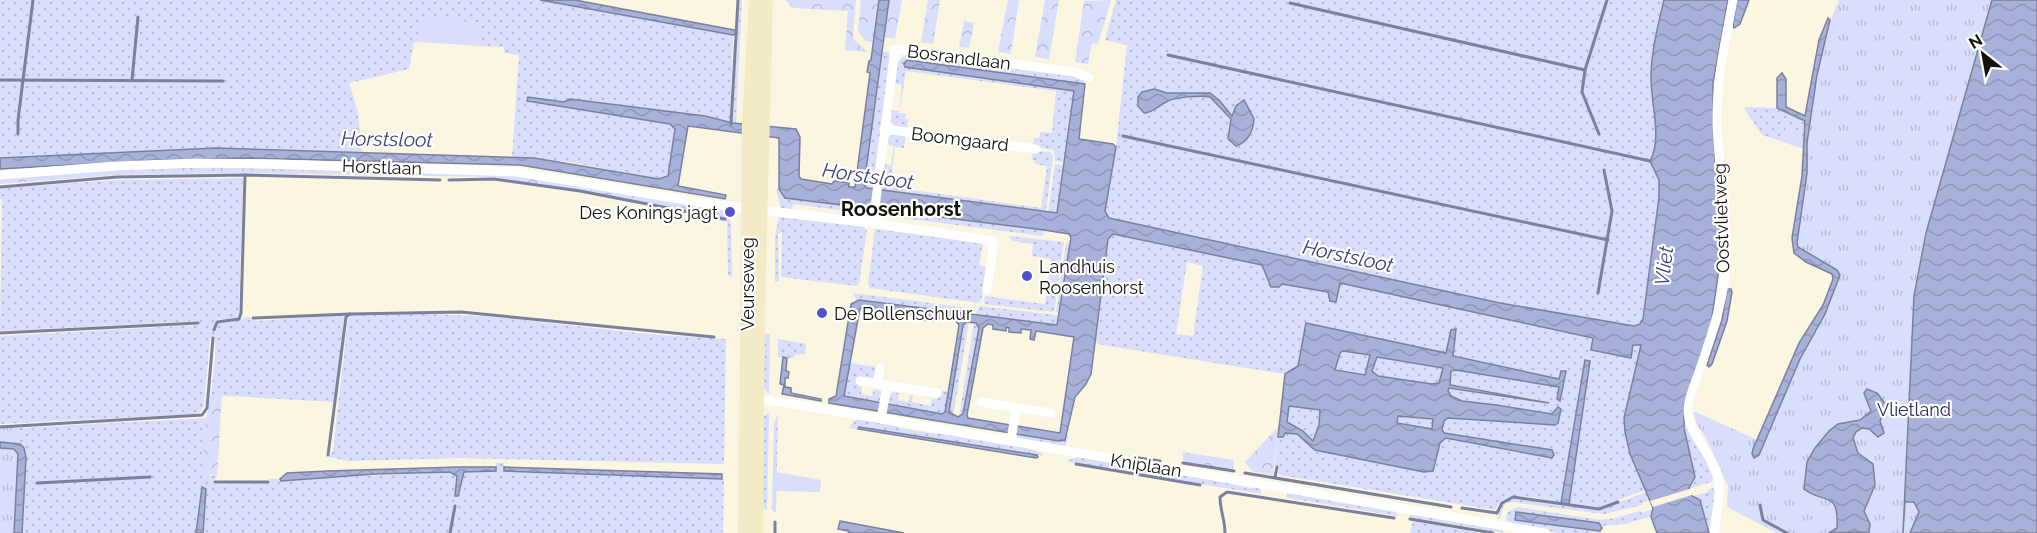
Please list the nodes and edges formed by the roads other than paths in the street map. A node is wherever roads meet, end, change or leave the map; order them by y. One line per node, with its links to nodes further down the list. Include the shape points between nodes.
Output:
1 (756, 0): 6 (main road, Veurseweg)
2 (766, 0): 6 (main road, Veurseweg)
3 (1733, 0): 25 (street, Oostvlietweg, via 1718,83 1725,275 1717,317 1688,406 1695,435 1713,464 1719,483)
4 (1089, 78): 5 (street, Bosrandlaan, via 1075,72 895,49)
5 (884, 129): 7 (street, Boomgaard); 10 (street, Bosrandlaan)
6 (756, 131): 9 (main road, Veurseweg)
7 (1035, 149)
8 (0, 175): 9 (street, Horstlaan, via 195,163 517,172)
9 (755, 209): 10 (street, Horstlaan); 16 (main road, Veurseweg)
10 (873, 218): 11 (street, Horstlaan, via 994,241)
11 (987, 290)
12 (880, 368): 14 (street)
13 (860, 381): 14 (street)
14 (882, 385): 15 (street); 20 (street)
15 (937, 393)
16 (752, 399): 20 (street, Kniplaan); 22 (main road, Veurseweg); 23 (main road, Veurseweg)
17 (981, 402): 18 (street)
18 (1016, 408): 19 (street); 21 (street)
19 (1051, 413)
20 (881, 417): 21 (street, Kniplaan)
21 (1011, 438): 24 (street, Kniplaan)
22 (746, 533)
23 (756, 533)
24 (1545, 533)
25 (1715, 533)

